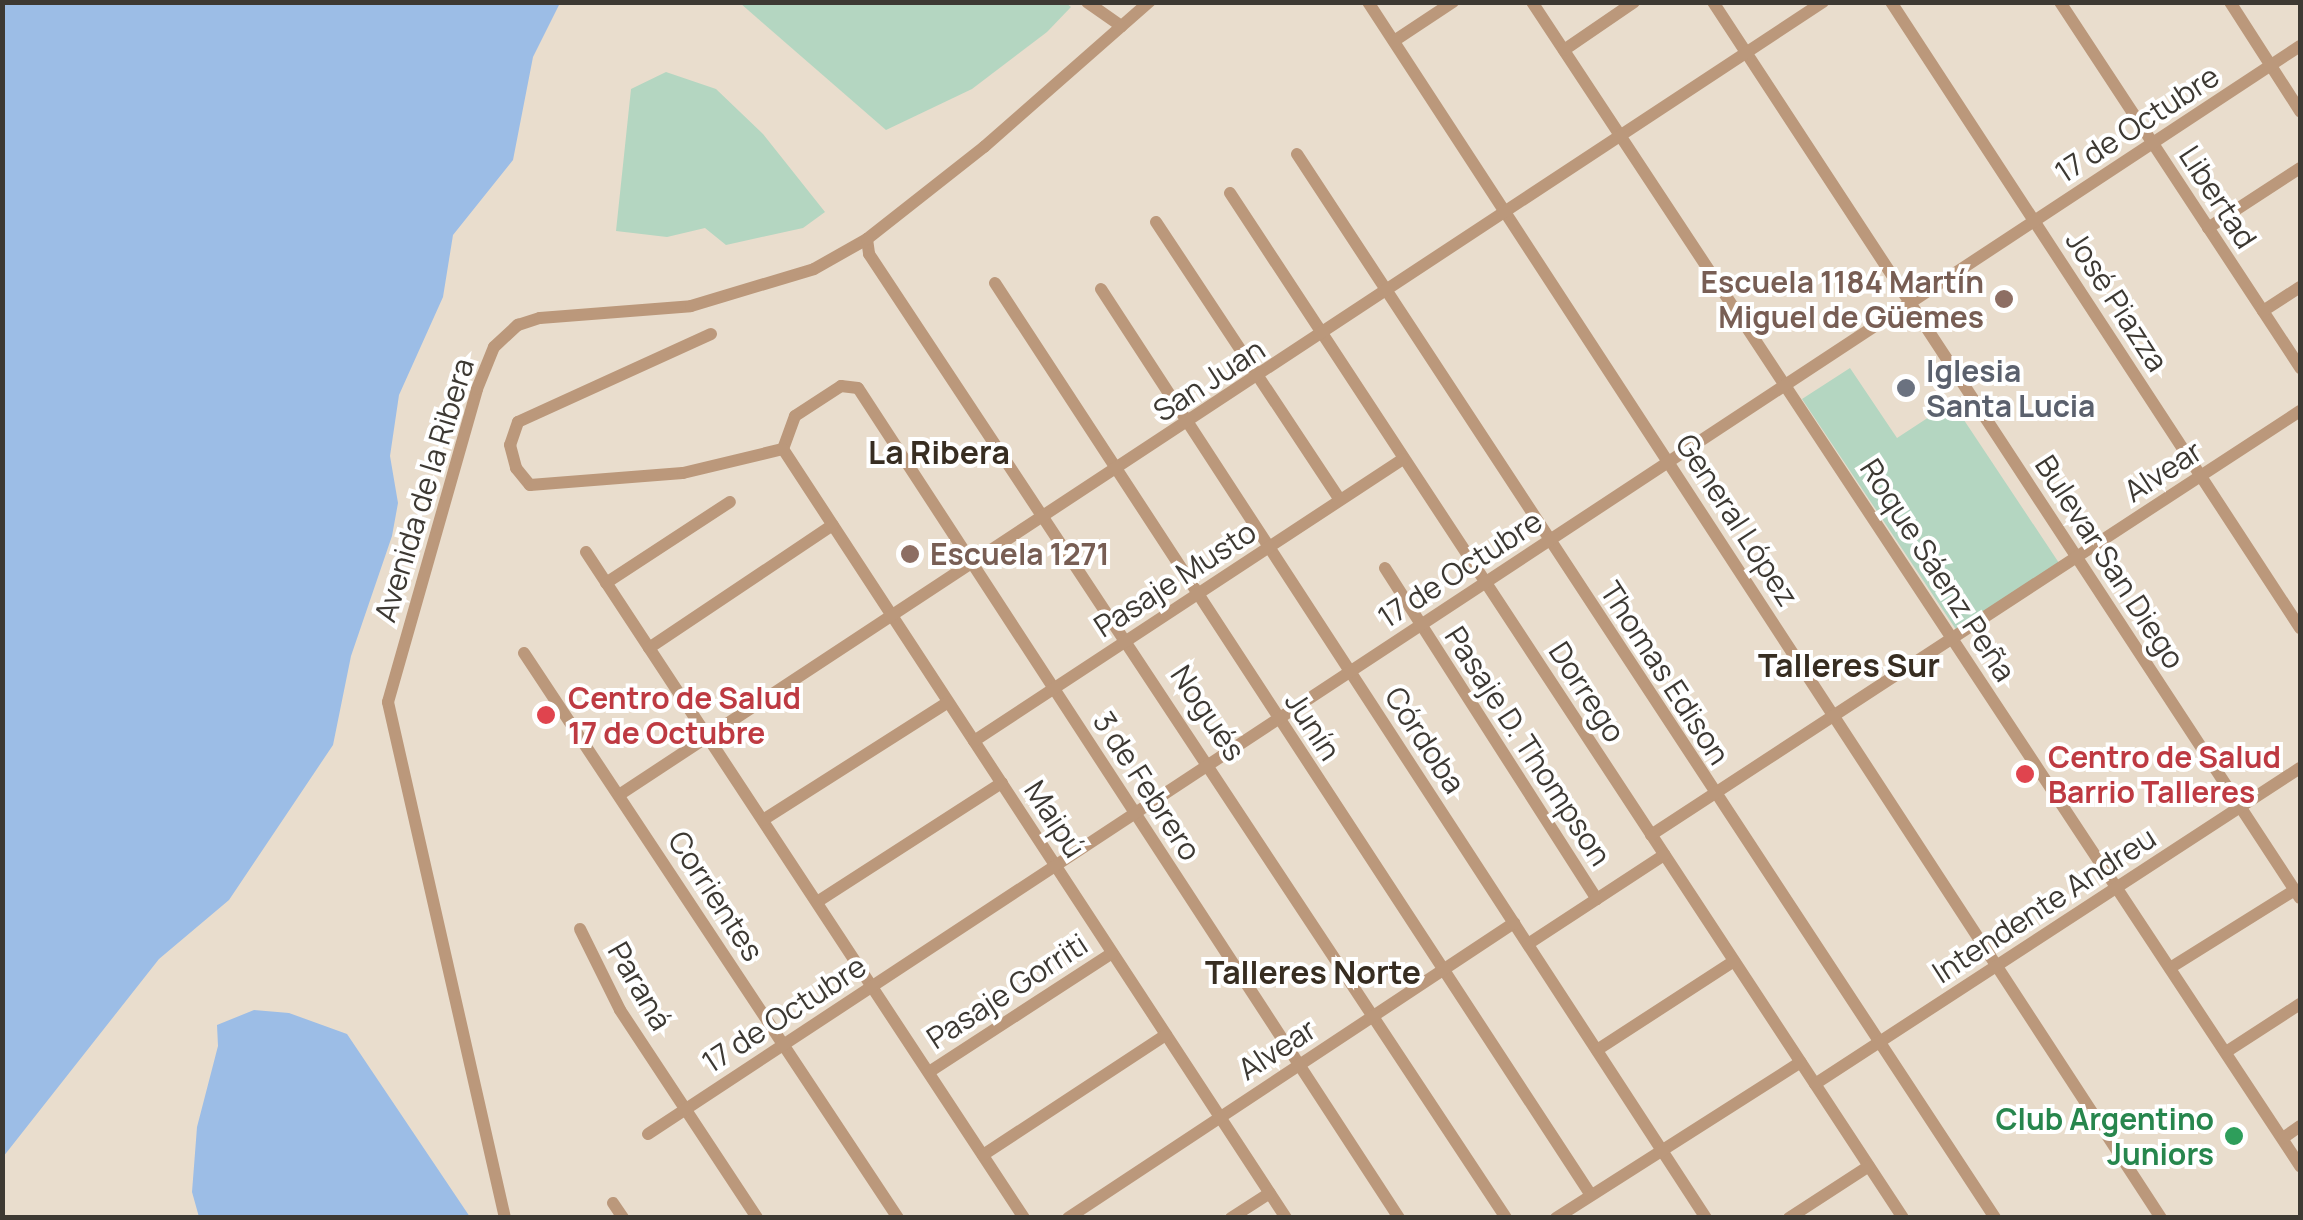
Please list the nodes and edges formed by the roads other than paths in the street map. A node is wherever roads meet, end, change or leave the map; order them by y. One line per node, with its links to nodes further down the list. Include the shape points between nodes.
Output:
1 (1087, 2): 12 (street)
2 (1149, 2): 12 (street, Avenida de la Ribera)
3 (1368, 2): 13 (street, General López)
4 (1453, 2): 13 (street)
5 (1532, 2): 15 (street, Roque Sáenz Peña)
6 (1634, 2): 15 (street)
7 (1713, 2): 16 (street, Bulevar San Diego)
8 (1823, 2): 16 (street, San Juan)
9 (1891, 2): 25 (street, José Piazza)
10 (2060, 2): 20 (street, Libertad)
11 (2230, 2): 17 (street)
12 (1122, 26): 28 (street, Avenida de la Ribera)
13 (1394, 40): 24 (street, General López)
14 (2300, 46): 17 (street, 17 de Octubre)
15 (1564, 50): 19 (street, Roque Sáenz Peña)
16 (1746, 53): 19 (street, San Juan); 33 (street, Bulevar San Diego)
17 (2271, 66): 18 (street); 20 (street, 17 de Octubre)
18 (2300, 111)
19 (1623, 139): 24 (street, San Juan); 39 (street, Roque Sáenz Peña)
20 (2153, 143): 25 (street, 17 de Octubre); 27 (street, Libertad)
21 (1297, 154): 32 (street, Thomas Edison)
22 (2300, 168): 27 (street)
23 (1230, 193): 36 (street, Dorrego)
24 (1506, 212): 32 (street, San Juan); 44 (street, General López)
25 (2035, 221): 33 (street, 17 de Octubre); 46 (street, José Piazza)
26 (1156, 222): 38 (street)
27 (2208, 228): 34 (street, Libertad)
28 (867, 240): 49 (street, Nogués, via 869,254); 121 (street, Avenida de la Ribera, via 814,270 709,301 518,325 494,347 476,389 388,702)
29 (995, 283): 45 (street, Junín)
30 (2300, 287): 34 (street)
31 (1101, 289): 41 (street, Córdoba)
32 (1384, 294): 36 (street, San Juan); 51 (street, Thomas Edison)
33 (1910, 303): 39 (street, 17 de Octubre); 54 (street, Bulevar San Diego)
34 (2263, 311): 37 (street, Libertad)
35 (711, 334): 42 (street, via 518,422 510,444 516,468 530,486 683,473)
36 (1322, 335): 38 (street, San Juan); 43 (street, Dorrego)
37 (2300, 368)
38 (1260, 376): 41 (street, San Juan); 47 (street)
39 (1785, 385): 44 (street, 17 de Octubre); 63 (street, Roque Sáenz Peña)
40 (2300, 411): 46 (street, Alvear)
41 (1188, 423): 45 (street, San Juan); 52 (street, Córdoba)
42 (783, 449): 50 (street, Maipú); 55 (street, 3 de Febrero, via 795,416 852,384)
43 (1403, 459): 47 (street, Pasaje Musto); 58 (street, Dorrego)
44 (1670, 461): 51 (street, 17 de Octubre); 70 (street, General López)
45 (1116, 471): 49 (street, San Juan); 59 (street, Junín)
46 (2202, 476): 54 (street, Alvear); 62 (street, José Piazza)
47 (1340, 500): 52 (street, Pasaje Musto)
48 (730, 502): 57 (street)
49 (1044, 517): 55 (street, San Juan); 64 (street, Nogués)
50 (833, 525): 60 (street, Maipú); 65 (street)
51 (1548, 542): 58 (street, 17 de Octubre); 77 (street, Thomas Edison)
52 (1269, 547): 59 (street, Pasaje Musto); 67 (street, Córdoba)
53 (586, 552): 57 (street)
54 (2077, 558): 63 (street, Alvear); 79 (street, Bulevar San Diego)
55 (972, 564): 60 (street, San Juan); 68 (street, 3 de Febrero)
56 (1385, 568): 61 (street, Pasaje D. Thompson)
57 (606, 582): 65 (street)
58 (1485, 583): 61 (street, 17 de Octubre); 82 (street, Dorrego)
59 (1197, 594): 64 (street, Pasaje Musto); 71 (street, Junín)
60 (892, 616): 69 (street, Maipú); 72 (street, San Juan)
61 (1421, 625): 67 (street, 17 de Octubre); 87 (street, Pasaje D. Thompson)
62 (2300, 628)
63 (1952, 638): 70 (street, Alvear); 85 (street, Roque Sáenz Peña)
64 (1128, 640): 68 (street, Pasaje Musto); 74 (street, Nogués)
65 (650, 648): 72 (street)
66 (524, 654): 78 (street, Corrientes)
67 (1350, 672): 71 (street, 17 de Octubre); 89 (street, Córdoba)
68 (1054, 689): 73 (street, Pasaje Musto); 80 (street, 3 de Febrero)
69 (948, 702): 73 (street, Maipú); 81 (street)
70 (1835, 717): 77 (street, Alvear); 94 (street, General López)
71 (1278, 719): 74 (street, 17 de Octubre); 96 (street, Junín)
72 (708, 737): 78 (street, San Juan); 81 (street)
73 (974, 741): 76 (street, Maipú)
74 (1211, 763): 80 (street, 17 de Octubre); 99 (street, Nogués)
75 (2300, 768): 79 (street, Intendente Andreu)
76 (1002, 784): 84 (street, Maipú); 88 (street)
77 (1715, 794): 82 (street, Alvear); 101 (street, Thomas Edison)
78 (619, 795): 102 (street, Corrientes)
79 (2241, 807): 85 (street, Intendente Andreu); 86 (street, Bulevar San Diego)
80 (1135, 813): 84 (street, 17 de Octubre); 106 (street, 3 de Febrero)
81 (763, 820): 88 (street)
82 (1651, 834): 83 (street, Dorrego)
83 (1664, 855): 87 (street); 93 (street, Dorrego)
84 (1056, 865): 92 (street, Maipú); 97 (street, 17 de Octubre)
85 (2117, 888): 94 (street, Intendente Andreu); 95 (street, Roque Sáenz Peña)
86 (2298, 894): 95 (street)
87 (1596, 899): 91 (street)
88 (817, 902): 97 (street)
89 (1514, 923): 91 (street, Córdoba); 96 (street, Alvear)
90 (580, 929): 109 (street, Paraná, via 620,1010)
91 (1528, 944): 103 (street, Córdoba)
92 (1112, 953): 100 (street, Maipú); 107 (street, Pasaje Gorriti)
93 (1734, 961): 103 (street); 105 (street, Dorrego)
94 (1997, 966): 101 (street, Intendente Andreu); 136 (street, General López)
95 (2170, 968): 104 (street, Roque Sáenz Peña)
96 (1443, 970): 99 (street, Alvear); 119 (street, Junín)
97 (873, 988): 102 (street, 17 de Octubre); 107 (street)
98 (2300, 1004): 104 (street)
99 (1374, 1016): 106 (street, Alvear); 130 (street, Nogués)
100 (1166, 1035): 110 (street, Maipú); 115 (street)
101 (1879, 1042): 108 (street, Intendente Andreu); 135 (street, Thomas Edison)
102 (783, 1045): 109 (street, 17 de Octubre); 124 (street, Corrientes)
103 (1597, 1050): 114 (street, Córdoba)
104 (2226, 1052): 113 (street, Roque Sáenz Peña)
105 (1801, 1062): 108 (street, Dorrego); 114 (street)
106 (1299, 1065): 110 (street, Alvear); 129 (street, 3 de Febrero)
107 (929, 1072): 115 (street)
108 (1815, 1084): 116 (street, Dorrego)
109 (685, 1108): 112 (street, 17 de Octubre); 123 (street, Paraná)
110 (1220, 1117): 118 (street, Maipú); 126 (street, Alvear)
111 (2300, 1126): 113 (street)
112 (648, 1134)
113 (2283, 1138): 117 (street, Roque Sáenz Peña)
114 (1662, 1150): 119 (street); 132 (street, Córdoba)
115 (983, 1154): 125 (street)
116 (1869, 1166): 133 (street); 134 (street, Dorrego)
117 (2300, 1166)
118 (1270, 1193): 127 (street); 128 (street, Maipú)
119 (1591, 1195): 131 (street)
120 (613, 1202): 122 (street)
121 (505, 1218)
122 (623, 1218)
123 (757, 1218)
124 (898, 1218)
125 (1024, 1218)
126 (1068, 1218)
127 (1232, 1218)
128 (1286, 1218)
129 (1399, 1218)
130 (1506, 1218)
131 (1556, 1218)
132 (1706, 1218)
133 (1789, 1218)
134 (1904, 1218)
135 (1995, 1218)
136 (2161, 1218)

